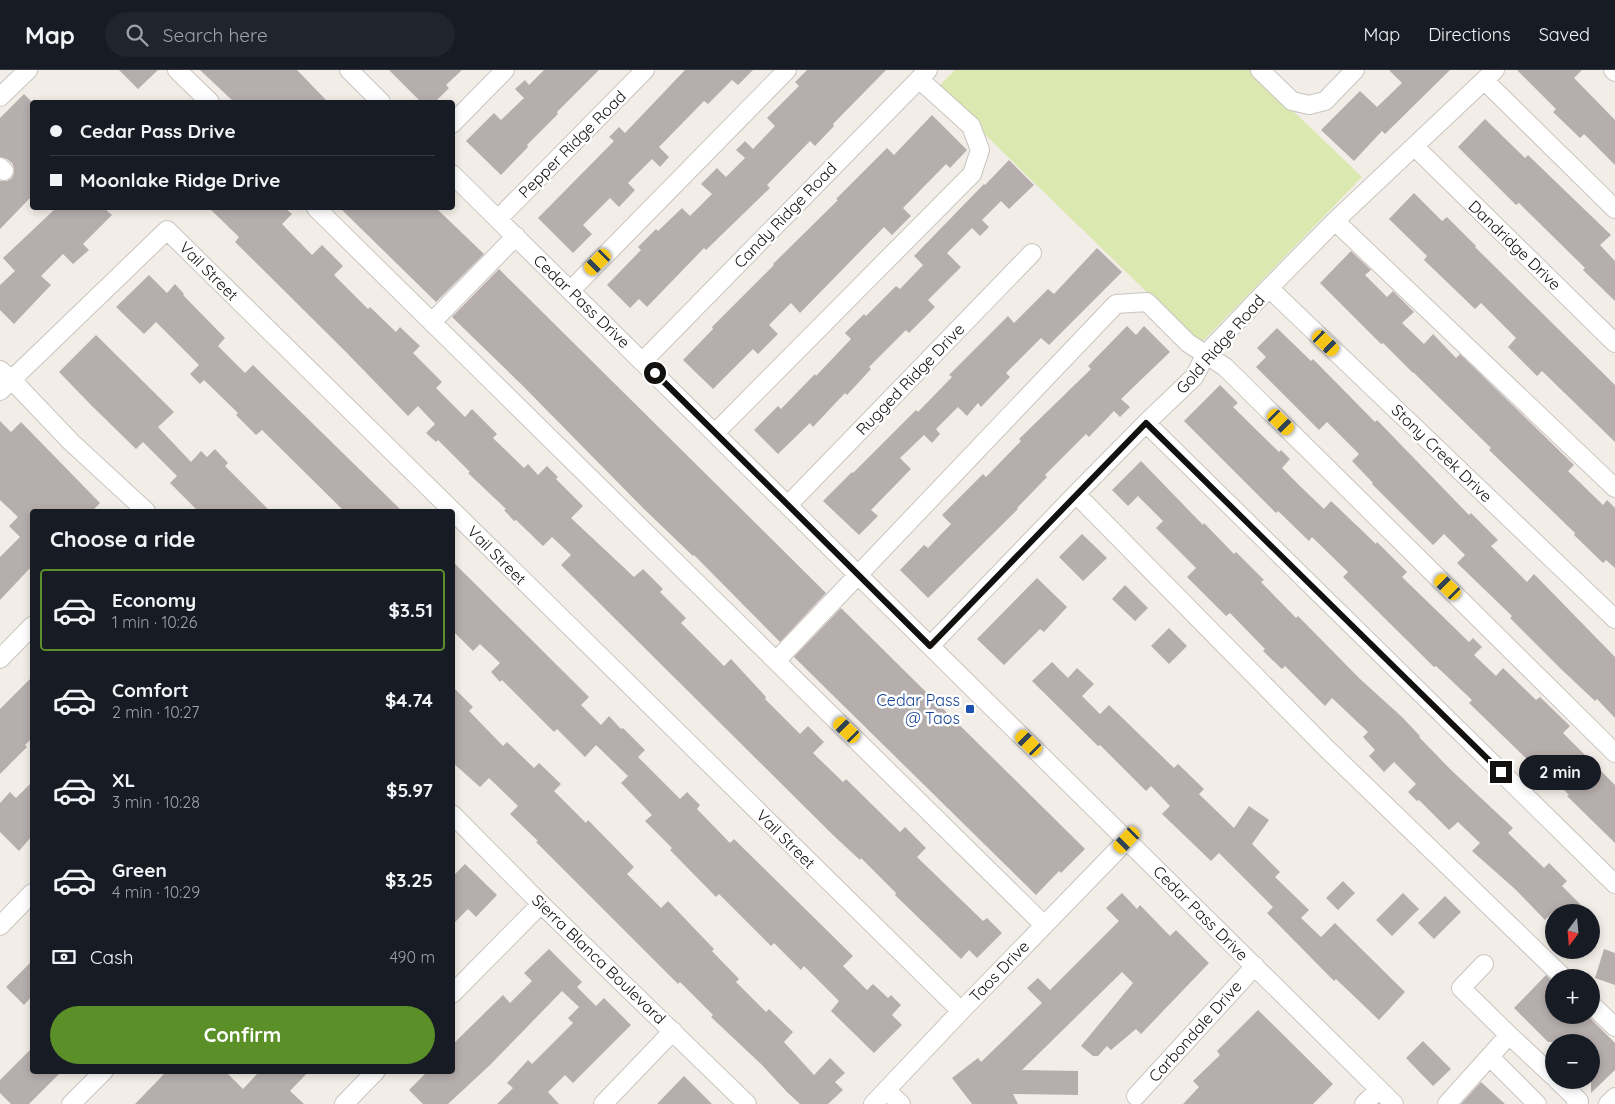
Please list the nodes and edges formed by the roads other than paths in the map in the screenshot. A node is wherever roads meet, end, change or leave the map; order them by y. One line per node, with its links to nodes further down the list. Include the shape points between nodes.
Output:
1 (27, 70): 11 (street)
2 (177, 70): 12 (street)
3 (505, 70): 14 (street)
4 (645, 70): 19 (street, Pepper Ridge Road)
5 (787, 70): 24 (street)
6 (1260, 70): 7 (street, via 1292,101 1309,105 1325,101)
7 (1356, 70)
8 (358, 73): 13 (street)
9 (924, 74): 28 (street, Candy Ridge Road); 31 (street, via 971,126 980,150 972,174)
10 (1489, 75): 15 (street, Gold Ridge Road); 17 (street)
11 (0, 97)
12 (208, 100)
13 (379, 100)
14 (455, 121)
15 (1415, 147): 20 (street, Gold Ridge Road); 26 (street, Dandridge Drive)
16 (455, 177): 19 (street, Cedar Pass Drive)
17 (1615, 209)
18 (318, 210): 25 (street)
19 (498, 219): 21 (street, Cedar Pass Drive)
20 (1335, 222): 23 (street, Gold Ridge Road); 32 (street)
21 (516, 236): 24 (street, Cedar Pass Drive); 25 (street)
22 (1032, 253): 34 (street, Rugged Ridge Drive)
23 (1269, 288): 27 (street, Gold Ridge Road); 39 (street, Stony Creek Drive)
24 (570, 290): 28 (street, Cedar Pass Drive)
25 (432, 322): 43 (street)
26 (1615, 343)
27 (1206, 354): 30 (street, Gold Ridge Road, via 1194,378); 38 (street, via 1188,343 1147,302 1116,304); 44 (street, via 1225,367)
28 (643, 361): 31 (street, Cedar Pass Drive)
29 (4, 380): 35 (street); 36 (street, Vail Street, via 167,230)
30 (1146, 423): 33 (street, Gold Ridge Road); 47 (street)
31 (715, 433): 34 (street, Cedar Pass Drive)
32 (1615, 488)
33 (1076, 494): 41 (street, Gold Ridge Road); 54 (street, via 1326,748)
34 (788, 505): 38 (street, Cedar Pass Drive)
35 (143, 509)
36 (450, 509)
37 (455, 514): 56 (street, Vail Street)
38 (858, 575): 41 (street, Cedar Pass Drive); 43 (street)
39 (1615, 619)
40 (30, 628): 42 (street)
41 (930, 646): 46 (street, Cedar Pass Drive)
42 (0, 659)
43 (776, 661): 50 (street)
44 (1615, 752)
45 (455, 817): 49 (street, Sierra Blanca Boulevard)
46 (1127, 840): 50 (street, Taos Drive); 53 (street, Cedar Pass Drive)
47 (1615, 884)
48 (30, 895): 51 (street)
49 (541, 904): 55 (street); 59 (street, Sierra Blanca Boulevard)
50 (1044, 925): 56 (street, Taos Drive)
51 (0, 926)
52 (1484, 964): 60 (street, via 1461,988)
53 (1254, 966): 65 (street, Cedar Pass Drive); 68 (street, Carbondale Drive)
54 (1555, 969)
55 (455, 991)
56 (960, 1011): 67 (street, Taos Drive)
57 (1600, 1012): 58 (street)
58 (1615, 1026)
59 (673, 1031): 72 (street); 73 (street, Sierra Blanca Boulevard)
60 (1509, 1035): 61 (street); 62 (street)
61 (1490, 1057): 78 (street); 79 (street)
62 (1545, 1069)
63 (101, 1074): 70 (street)
64 (373, 1074): 71 (street)
65 (1379, 1089): 76 (street); 77 (street, Cedar Pass Drive)
66 (1566, 1089): 80 (street, via 1579,1101)
67 (887, 1091): 74 (street, Taos Drive); 75 (street)
68 (1136, 1096)
69 (1615, 1097): 81 (street)
70 (70, 1104)
71 (344, 1104)
72 (603, 1104)
73 (747, 1104)
74 (873, 1104)
75 (901, 1104)
76 (1364, 1104)
77 (1394, 1104)
78 (1446, 1104)
79 (1537, 1104)
80 (1576, 1104)
81 (1608, 1104)

